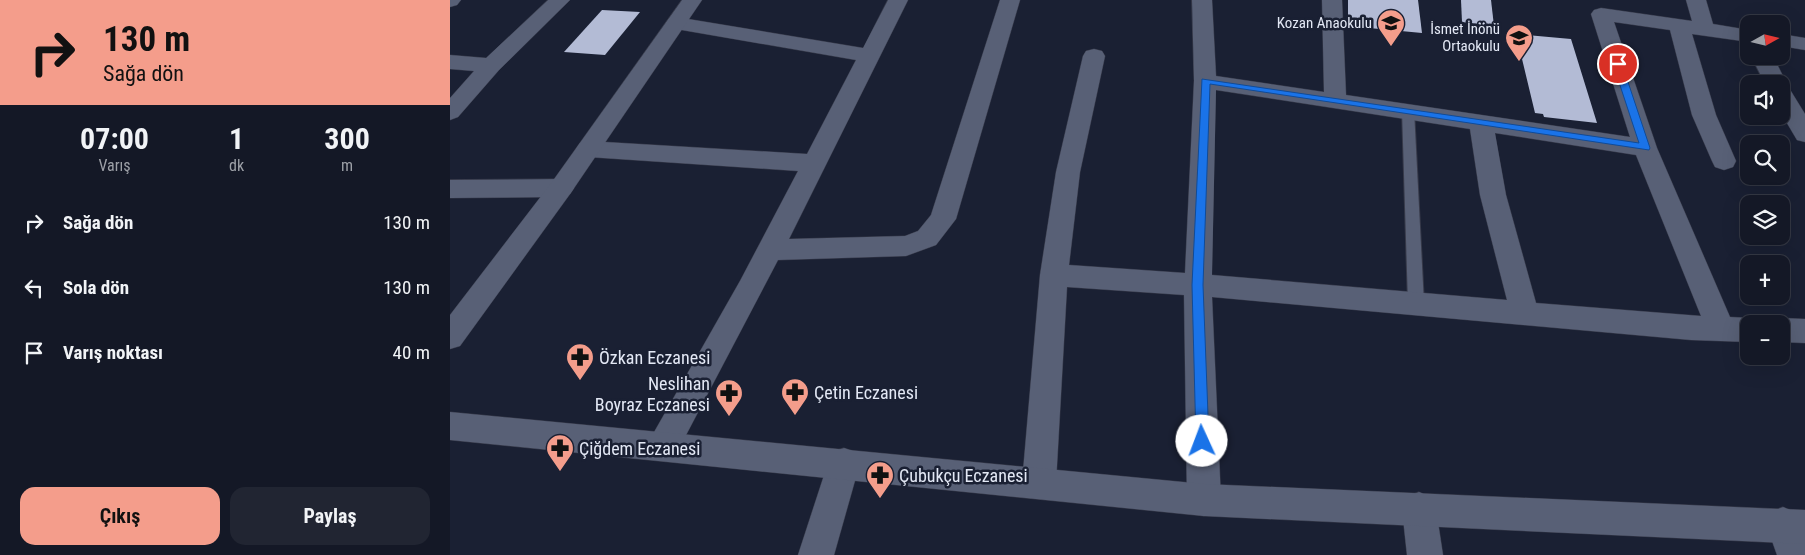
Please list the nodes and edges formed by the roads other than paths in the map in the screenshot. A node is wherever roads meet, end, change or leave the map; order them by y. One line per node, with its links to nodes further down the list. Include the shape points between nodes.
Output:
1 (560, 0): 17 (street)
2 (692, 0): 8 (street)
3 (898, 0): 14 (street)
4 (1010, 0): 31 (street, via 943,219 927,238 906,246)
5 (1202, 0): 18 (street)
6 (1332, 0): 19 (street)
7 (1696, 0): 10 (street)
8 (676, 23): 14 (street); 26 (street)
9 (1680, 25): 10 (street); 25 (street, via 1601,14); 27 (street, via 1704,115)
10 (1704, 29): 11 (street)
11 (1740, 35)
12 (1790, 42): 13 (street)
13 (1805, 44)
14 (870, 56): 28 (street)
15 (1094, 56): 32 (street, via 1068,172)
16 (450, 62): 17 (street)
17 (491, 65): 22 (street)
18 (1205, 81): 19 (street); 33 (street)
19 (1335, 99): 21 (street)
20 (1790, 108): 24 (street)
21 (1408, 110): 23 (street); 34 (lane)
22 (450, 112)
23 (1481, 122): 25 (street); 35 (street, via 1493,196)
24 (1805, 134)
25 (1645, 148): 36 (street)
26 (588, 149): 28 (street); 29 (street)
27 (1724, 161)
28 (815, 163): 31 (street)
29 (562, 188): 30 (street); 40 (street)
30 (450, 189)
31 (770, 250): 42 (street)
32 (1054, 276): 33 (street); 44 (street)
33 (1198, 285): 34 (street); 45 (street)
34 (1416, 304): 35 (street)
35 (1525, 314): 36 (street)
36 (1721, 329): 37 (street)
37 (1740, 330)
38 (1790, 330): 39 (street)
39 (1805, 331)
40 (450, 337)
41 (450, 426): 42 (street)
42 (664, 445): 43 (street)
43 (844, 464): 44 (street); 48 (street)
44 (1039, 483): 45 (street)
45 (1204, 500): 46 (street)
46 (1419, 509): 47 (street); 49 (street)
47 (1794, 536)
48 (816, 555)
49 (1425, 555)

